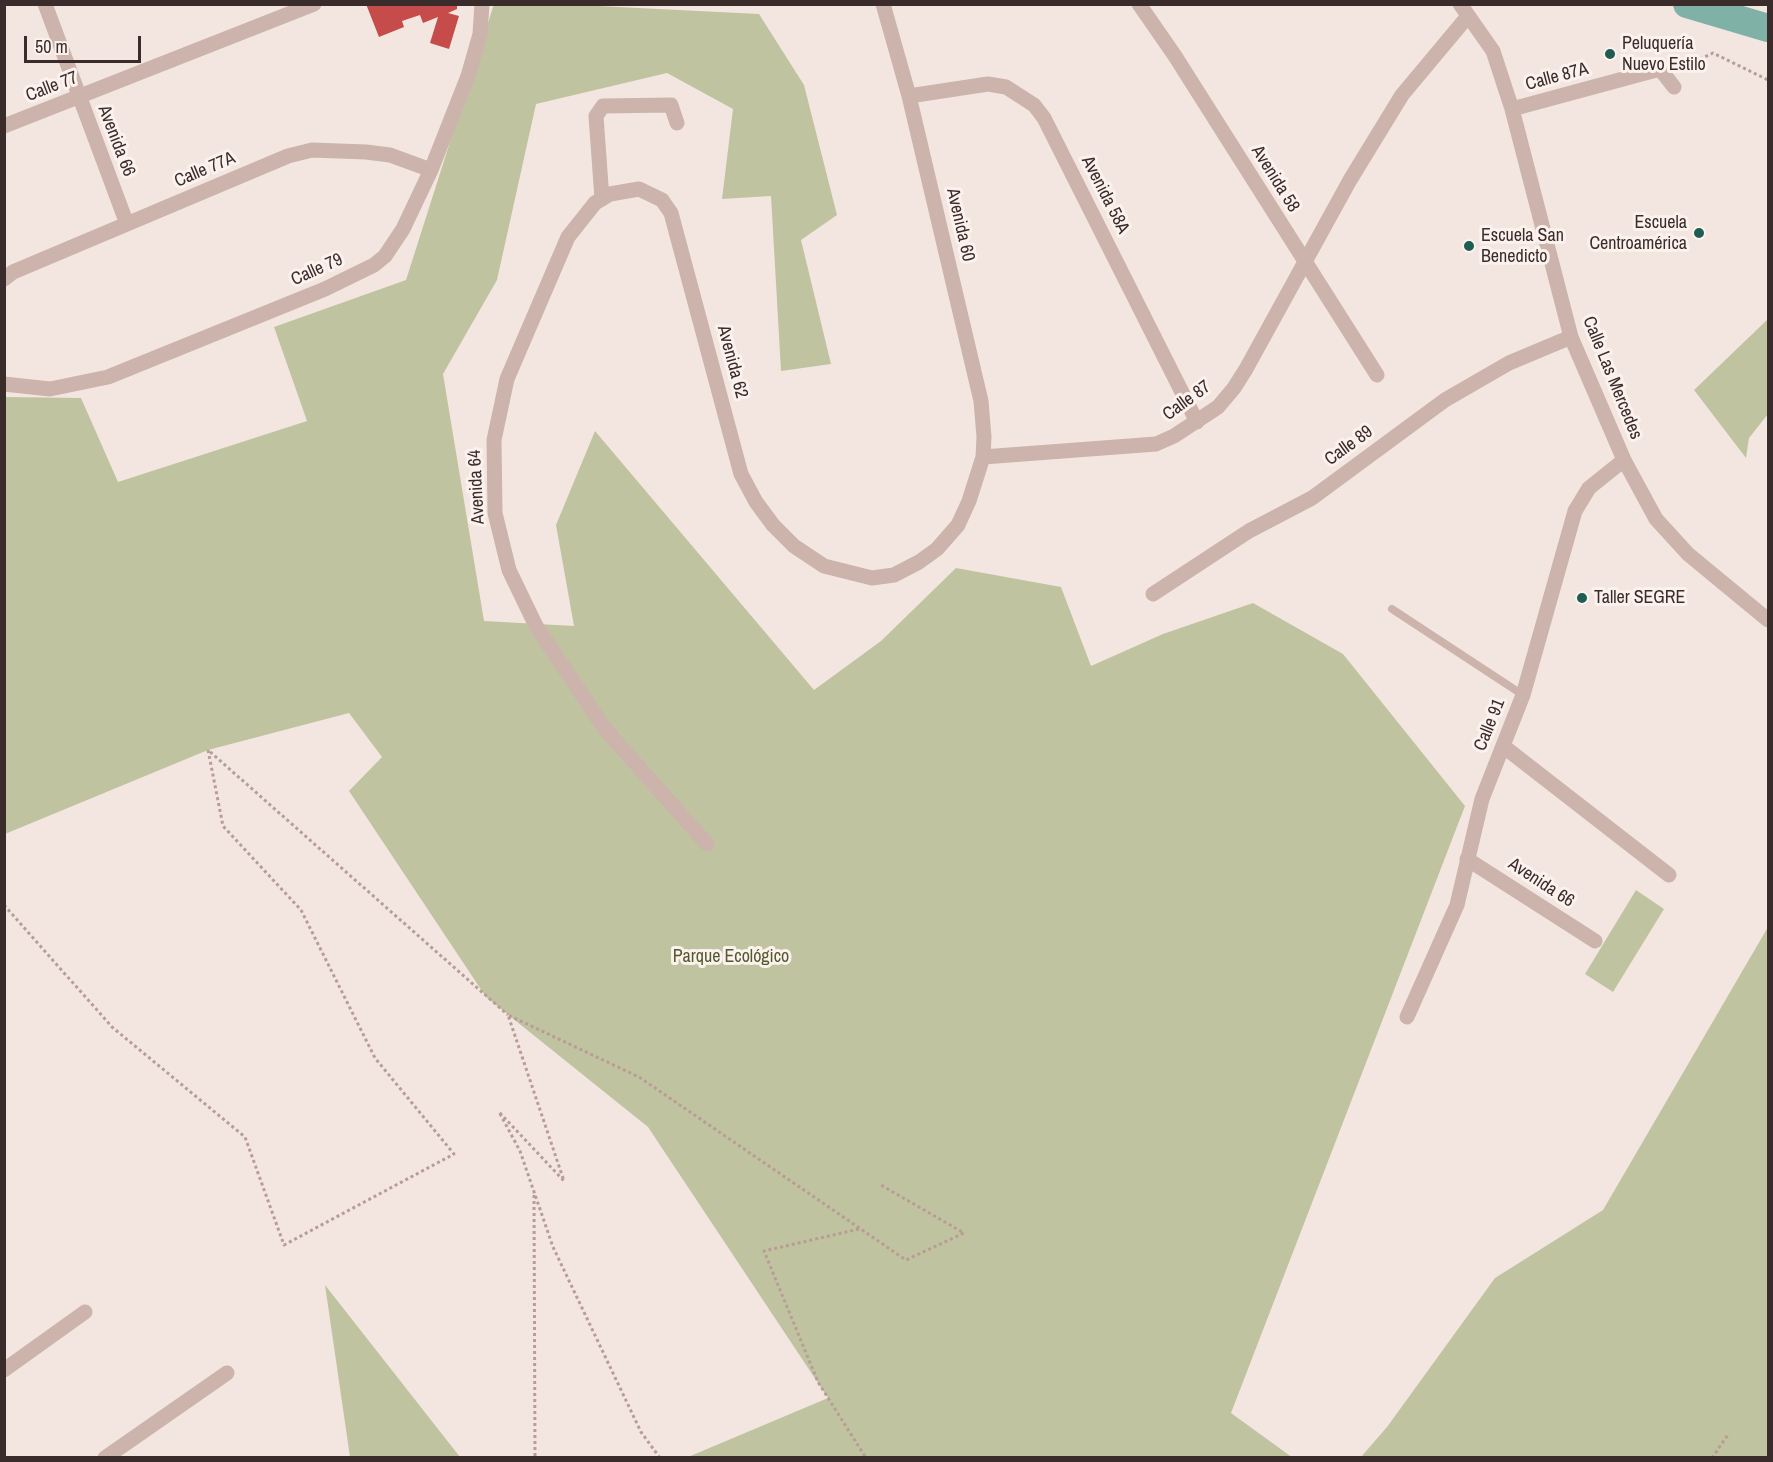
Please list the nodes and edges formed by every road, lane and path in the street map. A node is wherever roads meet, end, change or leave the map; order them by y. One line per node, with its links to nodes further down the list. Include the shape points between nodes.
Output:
1 (45, 4): 11 (street, Avenida 66)
2 (314, 4): 11 (street, Calle 77)
3 (482, 4): 15 (street, Calle 79, via 475,57)
4 (883, 4): 10 (street, Avenida 60)
5 (1139, 4): 19 (street, Avenida 58)
6 (1464, 10): 12 (street, Calle Las Mercedes, via 1493,51); 19 (street, Calle 87, via 1402,96)
7 (1674, 72): 8 (path, via 1713,53)
8 (1768, 80)
9 (1674, 87): 12 (street, Calle 87A, via 1660,69)
10 (909, 96): 24 (street, Avenida 58A, via 987,84 1005,87 1034,105); 25 (street, Avenida 60, via 981,401)
11 (78, 98): 14 (street, Calle 77); 18 (street, Avenida 66)
12 (1512, 109): 21 (street, Calle Las Mercedes)
13 (677, 123): 17 (street, via 671,105 603,106 596,116)
14 (4, 126)
15 (431, 170): 18 (street, Calle 77A, via 382,154 312,150 288,156); 23 (street, Calle 79, via 396,243 374,265 325,289 108,377 50,389)
16 (639, 189): 17 (street, Avenida 64, via 623,190); 25 (street, Avenida 62, via 662,200 671,213 741,474 773,525 794,546 824,566 850,574 872,578 894,575 937,549 958,525)
17 (602, 199): 32 (street, Avenida 64, via 580,219 568,237 507,379 494,440 495,513 509,570 536,626 605,729)
18 (128, 224): 20 (street, Calle 77A)
19 (1305, 262): 22 (street, Avenida 58); 24 (street, Calle 87, via 1234,388 1218,407)
20 (4, 279)
21 (1571, 337): 26 (street, Calle Las Mercedes); 27 (street, Calle 89, via 1509,363 1445,400 1312,498 1249,531)
22 (1377, 375)
23 (4, 384)
24 (1197, 422): 25 (street, Calle 87, via 1165,440 1137,447)
25 (983, 457)
26 (1624, 460): 29 (street, Calle Las Mercedes, via 1656,519 1688,554); 30 (street, Calle 91, via 1589,488 1575,511)
27 (1153, 594)
28 (1392, 609): 30 (lane)
29 (1768, 620)
30 (1523, 695): 31 (street, Calle 91)
31 (1503, 746): 33 (street, Calle 91, via 1482,799); 34 (street)
32 (707, 844)
33 (1467, 859): 36 (street, Avenida 66); 38 (street, Calle 91, via 1457,905)
34 (1669, 875)
35 (4, 905): 37 (path, via 112,1027 245,1137 284,1245 454,1154 375,1058 301,910 223,826 208,750)
36 (1594, 941)
37 (508, 1015): 40 (path, via 564,1181 499,1112 520,1151); 41 (path, via 639,1077)
38 (1407, 1017)
39 (881, 1185): 41 (path, via 964,1233 906,1260)
40 (534, 1192): 47 (path); 48 (path, via 553,1247 587,1319 641,1432)
41 (860, 1229): 49 (path, via 764,1251 818,1382)
42 (85, 1312): 43 (street)
43 (4, 1370)
44 (227, 1373): 46 (street)
45 (1730, 1433): 50 (path)
46 (105, 1458)
47 (535, 1458)
48 (660, 1458)
49 (866, 1458)
50 (1712, 1458)

